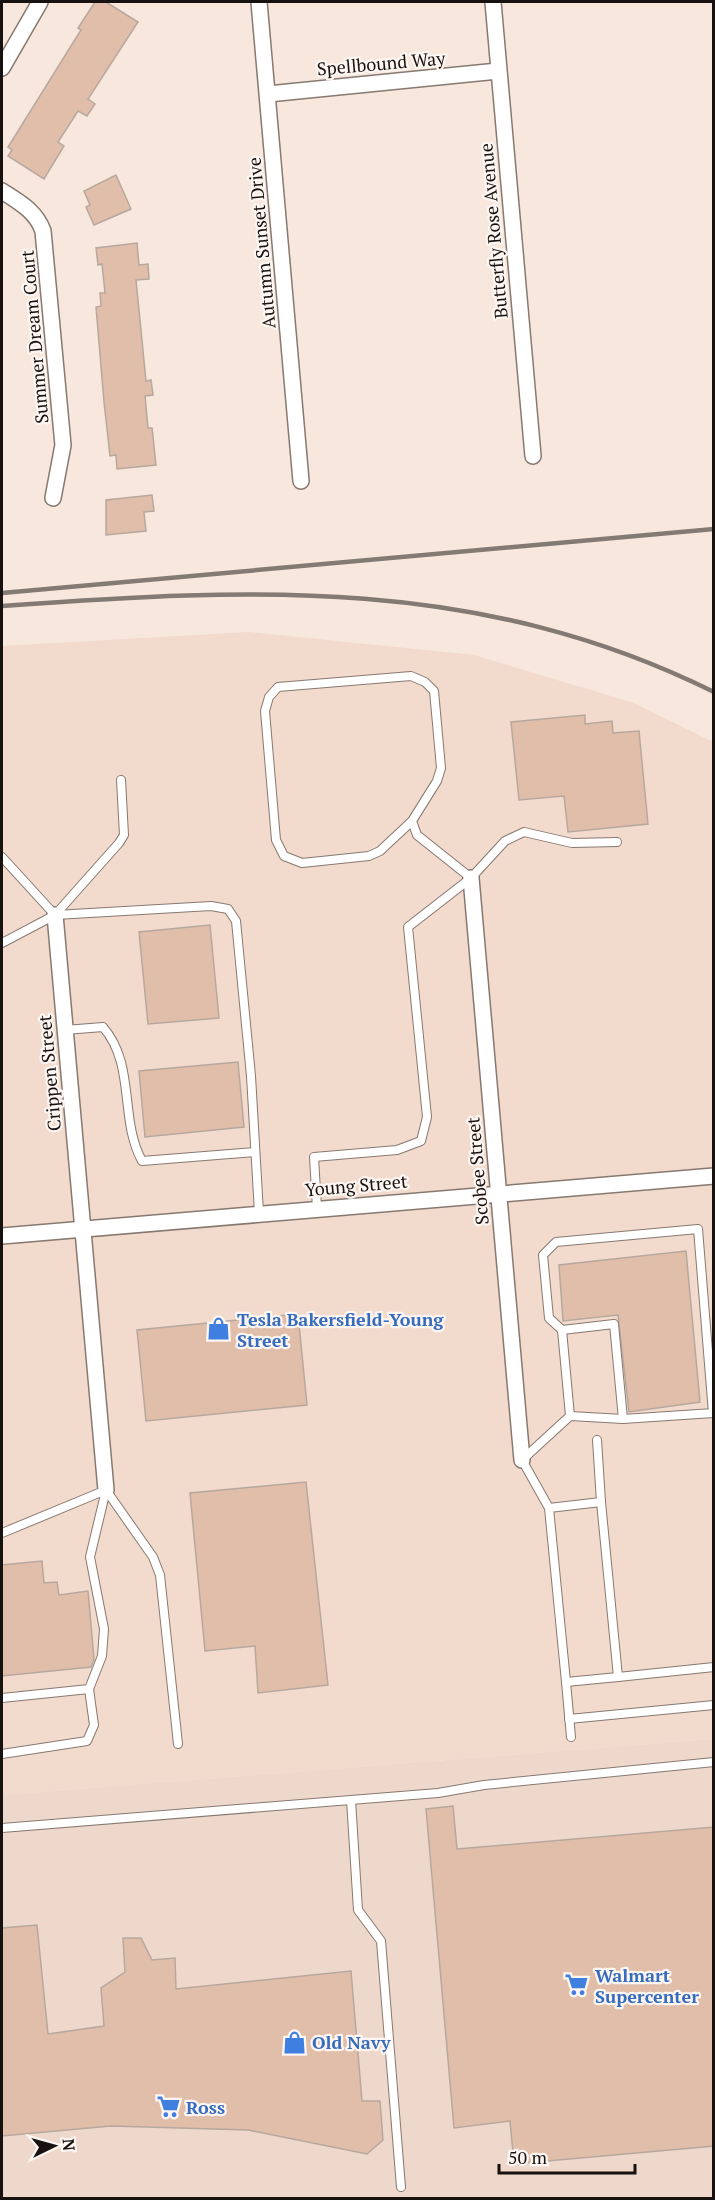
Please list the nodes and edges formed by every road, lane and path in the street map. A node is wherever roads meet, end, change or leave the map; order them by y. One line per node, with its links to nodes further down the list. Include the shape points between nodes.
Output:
1 (40, 2): 4 (street)
2 (259, 2): 6 (street, Autumn Sunset Drive)
3 (493, 2): 5 (street, Butterfly Rose Avenue)
4 (2, 68)
5 (498, 72): 6 (street, Spellbound Way); 8 (street, Butterfly Rose Avenue)
6 (268, 94): 9 (street, Autumn Sunset Drive)
7 (2, 191): 10 (street, Summer Dream Court, via 29,209 43,231 63,445)
8 (533, 456)
9 (301, 481)
10 (53, 498)
11 (120, 780): 16 (lane, via 124,835)
12 (412, 821): 12 (lane, via 437,782 441,768 434,691 411,675 278,687 269,697 265,711 276,840 284,856 302,863 369,856 380,851); 15 (lane, via 417,835)
13 (617, 842): 15 (lane, via 572,843 524,832 505,841)
14 (2, 857): 16 (lane)
15 (471, 878): 21 (street, Scobee Street); 22 (lane, via 408,927 427,1117 421,1141 397,1150 314,1157)
16 (55, 915): 17 (lane); 18 (street, Crippen Street); 19 (lane, via 211,906 228,909 236,921)
17 (2, 943)
18 (65, 1030): 19 (lane, via 103,1027 114,1040 124,1068 134,1146 142,1161); 24 (street, Crippen Street)
19 (255, 1152): 23 (lane)
20 (714, 1176): 21 (street, Young Street)
21 (499, 1192): 22 (street, Young Street); 31 (street, Scobee Street)
22 (317, 1208): 23 (street, Young Street)
23 (260, 1213): 24 (street, Young Street)
24 (81, 1228): 25 (street, Young Street); 32 (street, Crippen Street)
25 (2, 1236)
26 (562, 1330): 27 (lane, via 549,1318 543,1255 556,1242 698,1229); 28 (lane); 29 (lane, via 614,1324)
27 (713, 1414): 29 (lane)
28 (570, 1416): 29 (lane); 31 (lane)
29 (622, 1419)
30 (597, 1440): 33 (lane)
31 (522, 1460): 34 (lane)
32 (106, 1490): 35 (lane); 39 (lane, via 90,1557 104,1629 102,1656); 44 (lane, via 153,1557 160,1575)
33 (601, 1502): 34 (lane); 37 (lane)
34 (549, 1508): 38 (lane)
35 (2, 1533)
36 (714, 1666): 37 (lane)
37 (618, 1677): 38 (lane)
38 (566, 1682): 42 (lane)
39 (89, 1689): 40 (lane); 45 (lane, via 94,1725 87,1741)
40 (2, 1698)
41 (714, 1705): 42 (lane)
42 (569, 1719): 43 (lane)
43 (571, 1737)
44 (178, 1744)
45 (2, 1754)
46 (714, 1762): 47 (lane)
47 (351, 1800): 48 (lane); 49 (lane, via 358,1910 381,1941)
48 (2, 1828)
49 (401, 2187)

